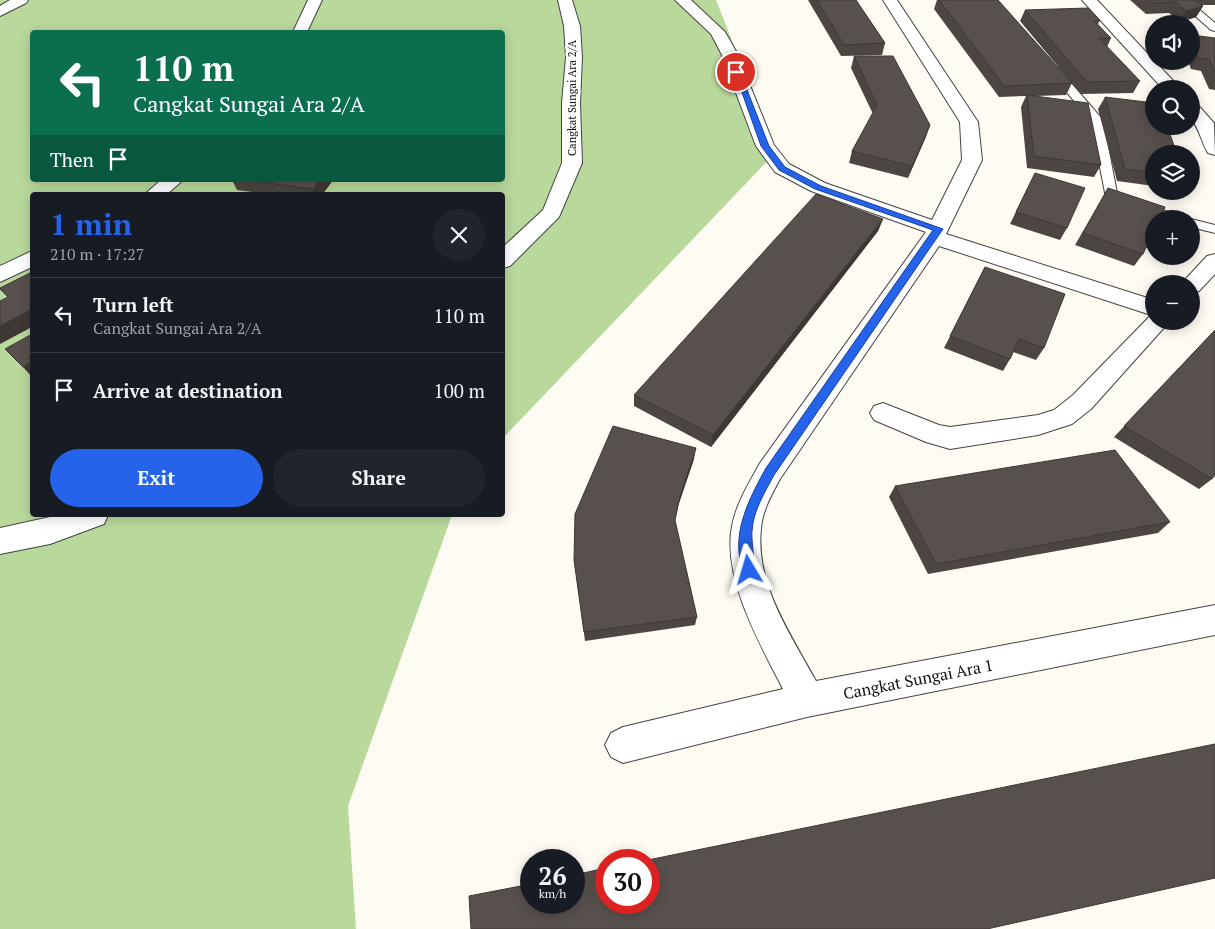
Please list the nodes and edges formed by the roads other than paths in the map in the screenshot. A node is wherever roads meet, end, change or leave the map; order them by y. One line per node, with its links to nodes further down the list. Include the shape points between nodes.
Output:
1 (22, 0): 8 (street)
2 (315, 0): 10 (street)
3 (565, 0): 22 (street, Cangkat Sungai Ara 2/A, via 572,26 574,58 572,163 552,213)
4 (890, 0): 20 (street, via 969,122 972,160)
5 (1089, 0): 12 (street)
6 (1182, 0): 9 (lane)
7 (687, 2): 20 (street, via 717,32 729,53 765,146 782,168 818,187)
8 (0, 12)
9 (1215, 28)
10 (301, 30)
11 (1045, 60): 17 (lane, via 1097,120 1111,195 1123,203)
12 (1165, 80)
13 (1200, 118): 14 (street)
14 (1215, 148)
15 (170, 182): 16 (street)
16 (158, 192)
17 (1147, 210)
18 (1200, 225): 19 (lane)
19 (1215, 229)
20 (936, 233): 26 (street); 32 (street, via 770,471 754,502 746,529 746,557 755,596)
21 (30, 259): 24 (street)
22 (505, 259)
23 (1215, 261): 25 (street)
24 (0, 275)
25 (1200, 277)
26 (1145, 305)
27 (1150, 330): 28 (street, via 1082,402 1063,417 1038,425 950,438)
28 (883, 413)
29 (88, 517): 30 (street, via 50,531)
30 (0, 541)
31 (1215, 620): 32 (street, Cangkat Sungai Ara 1)
32 (807, 700): 33 (street, Cangkat Sungai Ara 1)
33 (623, 744)

